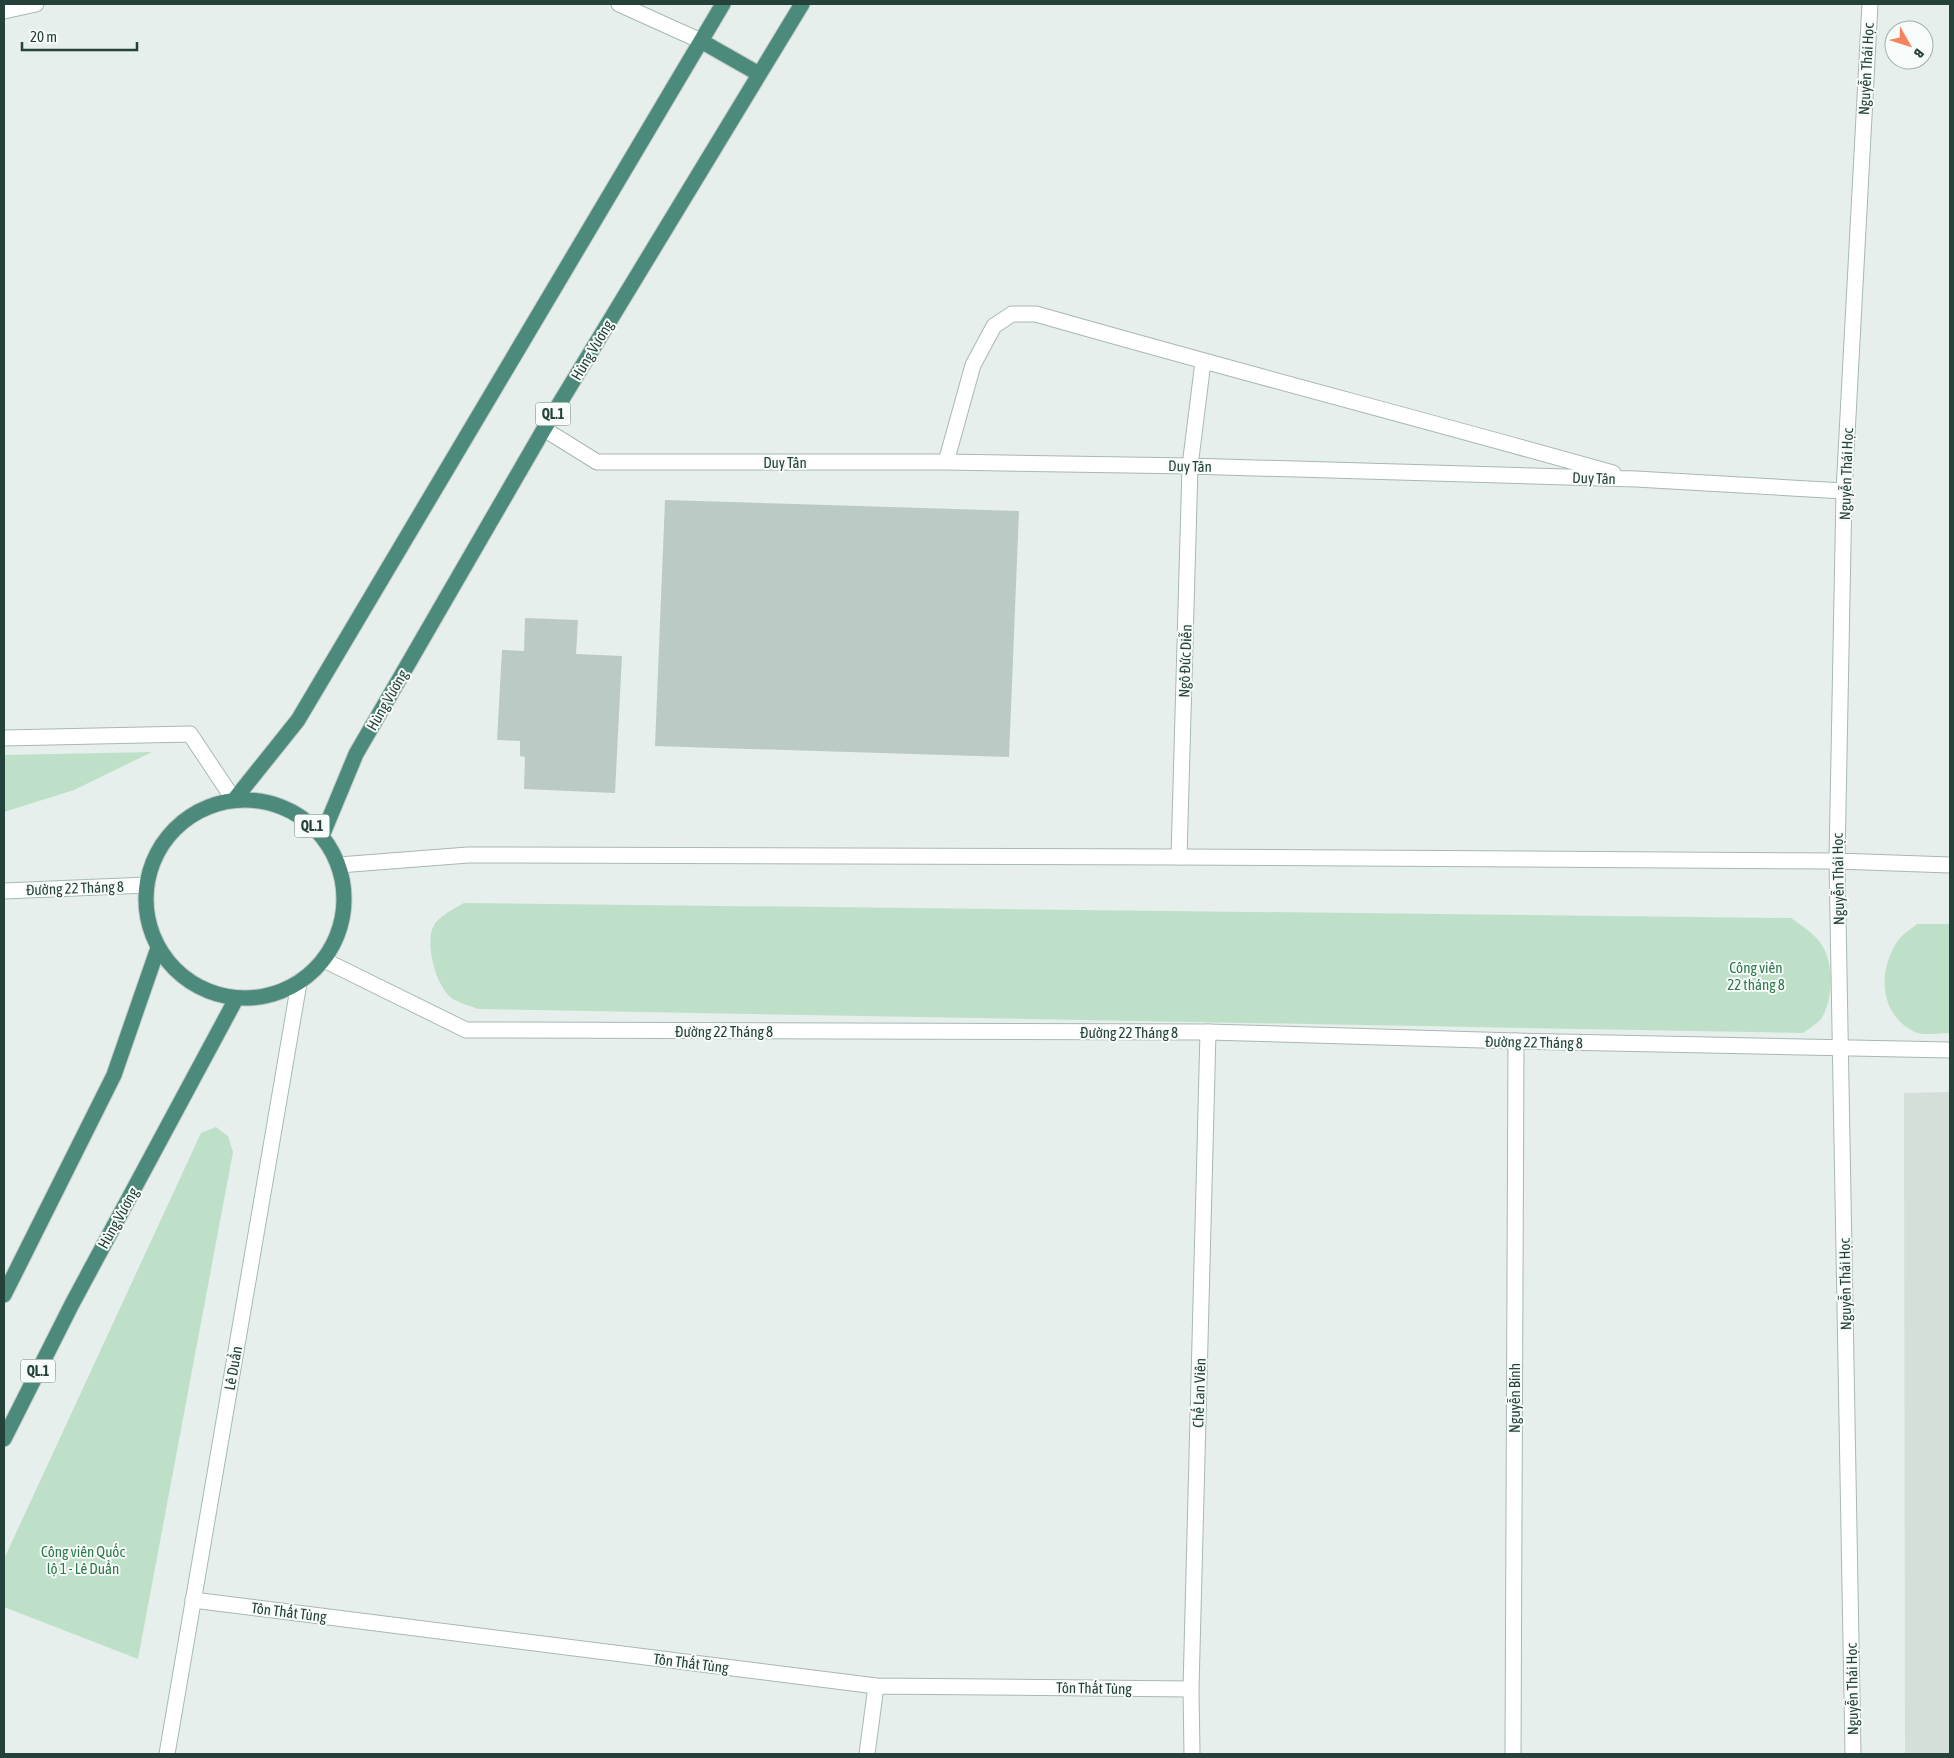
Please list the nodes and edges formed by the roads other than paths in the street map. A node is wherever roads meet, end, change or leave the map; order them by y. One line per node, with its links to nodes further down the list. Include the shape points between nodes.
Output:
1 (36, 4): 6 (street)
2 (620, 4): 7 (street)
3 (723, 4): 7 (highway)
4 (802, 4): 8 (highway, Hùng Vương / QL.1)
5 (1870, 4): 14 (street, Nguyễn Thái Học)
6 (4, 11)
7 (700, 41): 8 (highway); 16 (highway, via 298,720)
8 (759, 74): 10 (highway, Hùng Vương / QL.1)
9 (1203, 362): 11 (street, via 1036,314 1012,314 994,326 974,365); 12 (street, Ngô Đức Diễn); 13 (street)
10 (544, 429): 11 (street, Duy Tân, via 597,462); 17 (highway, Hùng Vương / QL.1, via 356,754)
11 (946, 462): 12 (street, Duy Tân)
12 (1190, 466): 13 (street, Duy Tân); 18 (street, Ngô Đức Diễn)
13 (1636, 480): 14 (street, Duy Tân)
14 (1844, 491): 19 (street, Nguyễn Thái Học)
15 (4, 738): 16 (street, via 190,734)
16 (234, 800): 17 (highway, QL.1, via 267,801 298,814); 22 (highway, QL.1, via 202,809 176,828 157,854)
17 (322, 836): 20 (highway, QL.1)
18 (1179, 857): 19 (street); 20 (street, via 468,855)
19 (1837, 861): 21 (street); 30 (street, Nguyễn Thái Học)
20 (339, 864): 25 (highway, QL.1, via 345,898 340,931)
21 (1950, 864)
22 (147, 885): 23 (street, Đường 22 Tháng 8); 24 (highway, QL.1, via 147,917)
23 (4, 891)
24 (158, 948): 27 (highway, QL.1, via 178,973 205,990); 32 (highway, via 114,1076)
25 (324, 960): 26 (highway, QL.1); 28 (street, Đường 22 Tháng 8, via 466,1030)
26 (299, 983): 27 (highway, QL.1, via 268,996); 34 (street, Lê Duẩn)
27 (236, 999): 33 (highway, Hùng Vương / QL.1, via 72,1304)
28 (1208, 1032): 29 (street, Đường 22 Tháng 8); 36 (street, Chế Lan Viên)
29 (1516, 1042): 30 (street, Đường 22 Tháng 8); 40 (street, Nguyễn Bính)
30 (1842, 1049): 31 (street, Đường 22 Tháng 8); 41 (street, Nguyễn Thái Học)
31 (1950, 1050)
32 (4, 1295)
33 (4, 1439)
34 (193, 1600): 35 (street, Tôn Thất Tùng); 37 (street, Lê Duẩn)
35 (876, 1686): 36 (street, Tôn Thất Tùng); 38 (street)
36 (1191, 1689): 39 (street, Chế Lan Viên)
37 (167, 1754)
38 (867, 1754)
39 (1192, 1754)
40 (1513, 1754)
41 (1853, 1754)

